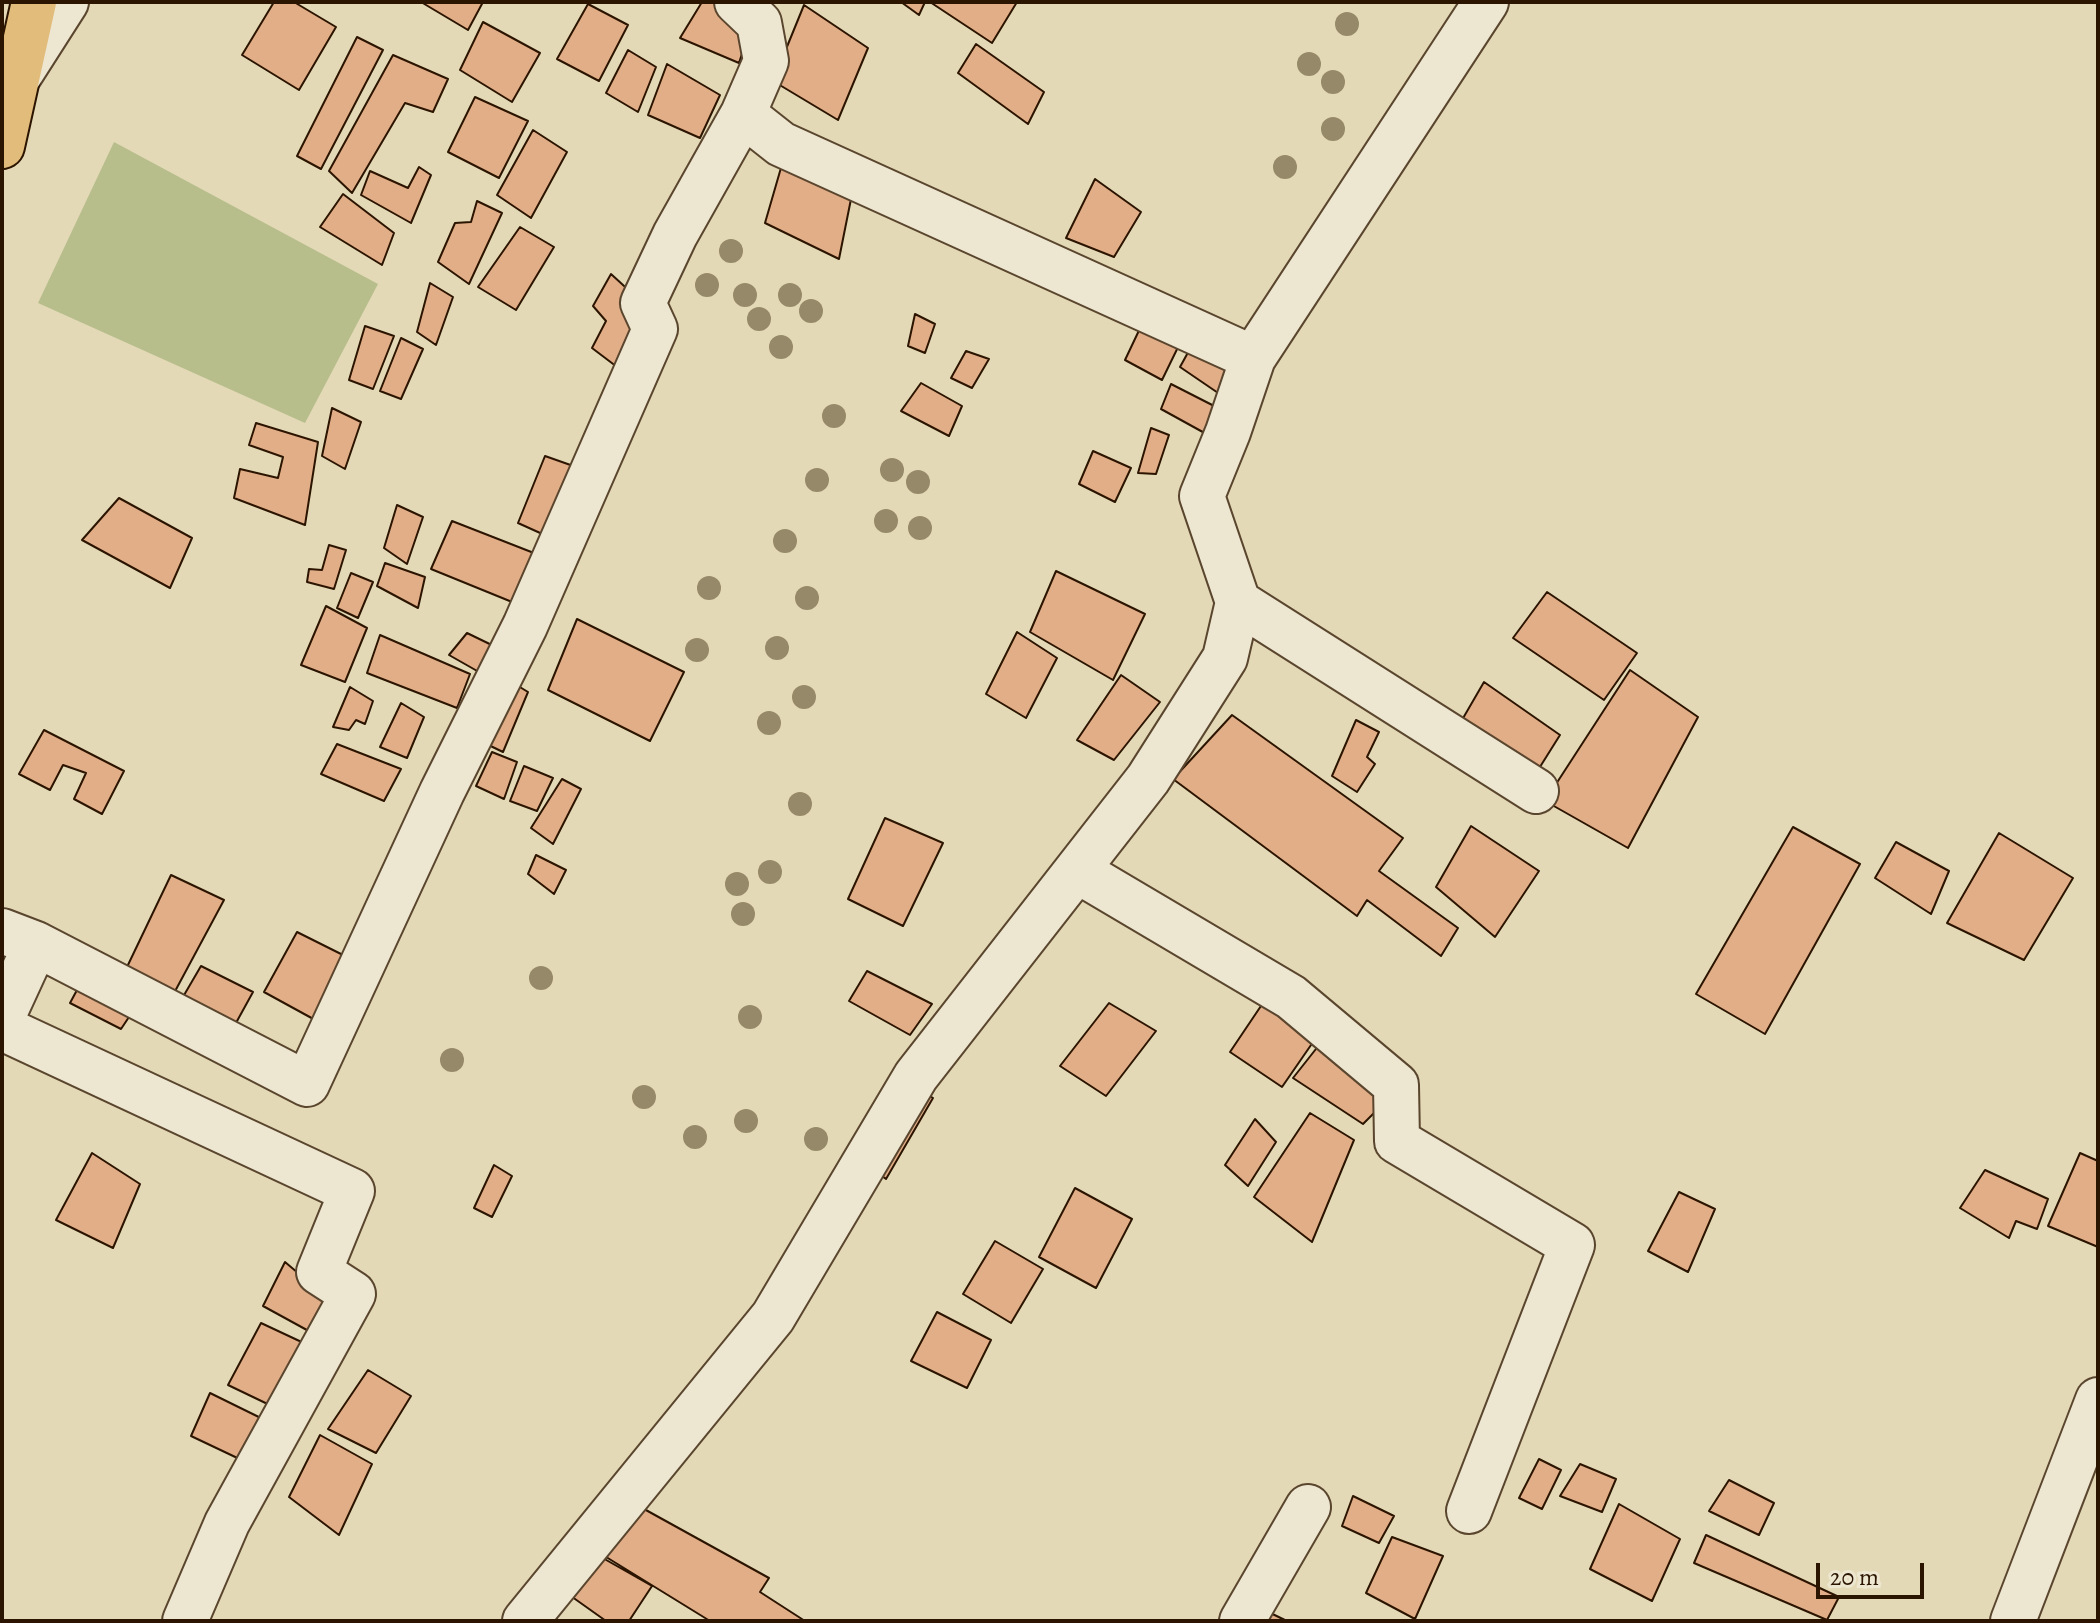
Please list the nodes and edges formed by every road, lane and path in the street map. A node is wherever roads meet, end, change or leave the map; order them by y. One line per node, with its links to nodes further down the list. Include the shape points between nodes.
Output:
1 (34, 2): 5 (main road)
2 (66, 2): 5 (street)
3 (737, 2): 6 (street, via 759,23 766,61)
4 (1486, 2): 8 (street)
5 (17, 78): 7 (main road)
6 (743, 114): 8 (street, via 781,144); 12 (street, via 643,303 655,329 525,626 307,1084)
7 (2, 146)
8 (1253, 358): 9 (street, via 1202,496)
9 (1238, 602): 10 (street); 11 (street, via 1225,658 1148,779)
10 (1536, 791)
11 (1078, 871): 17 (street, via 1291,997 1396,1085 1397,1141 1572,1245); 19 (street, via 916,1076 773,1317)
12 (19, 938): 13 (street)
13 (2, 1018)
14 (2, 1028): 18 (street, via 352,1191 319,1272 353,1294 227,1523)
15 (2098, 1400): 21 (street)
16 (1308, 1507): 20 (street)
17 (1469, 1511)
18 (185, 1621)
19 (525, 1621)
20 (1242, 1621)
21 (2013, 1621)

